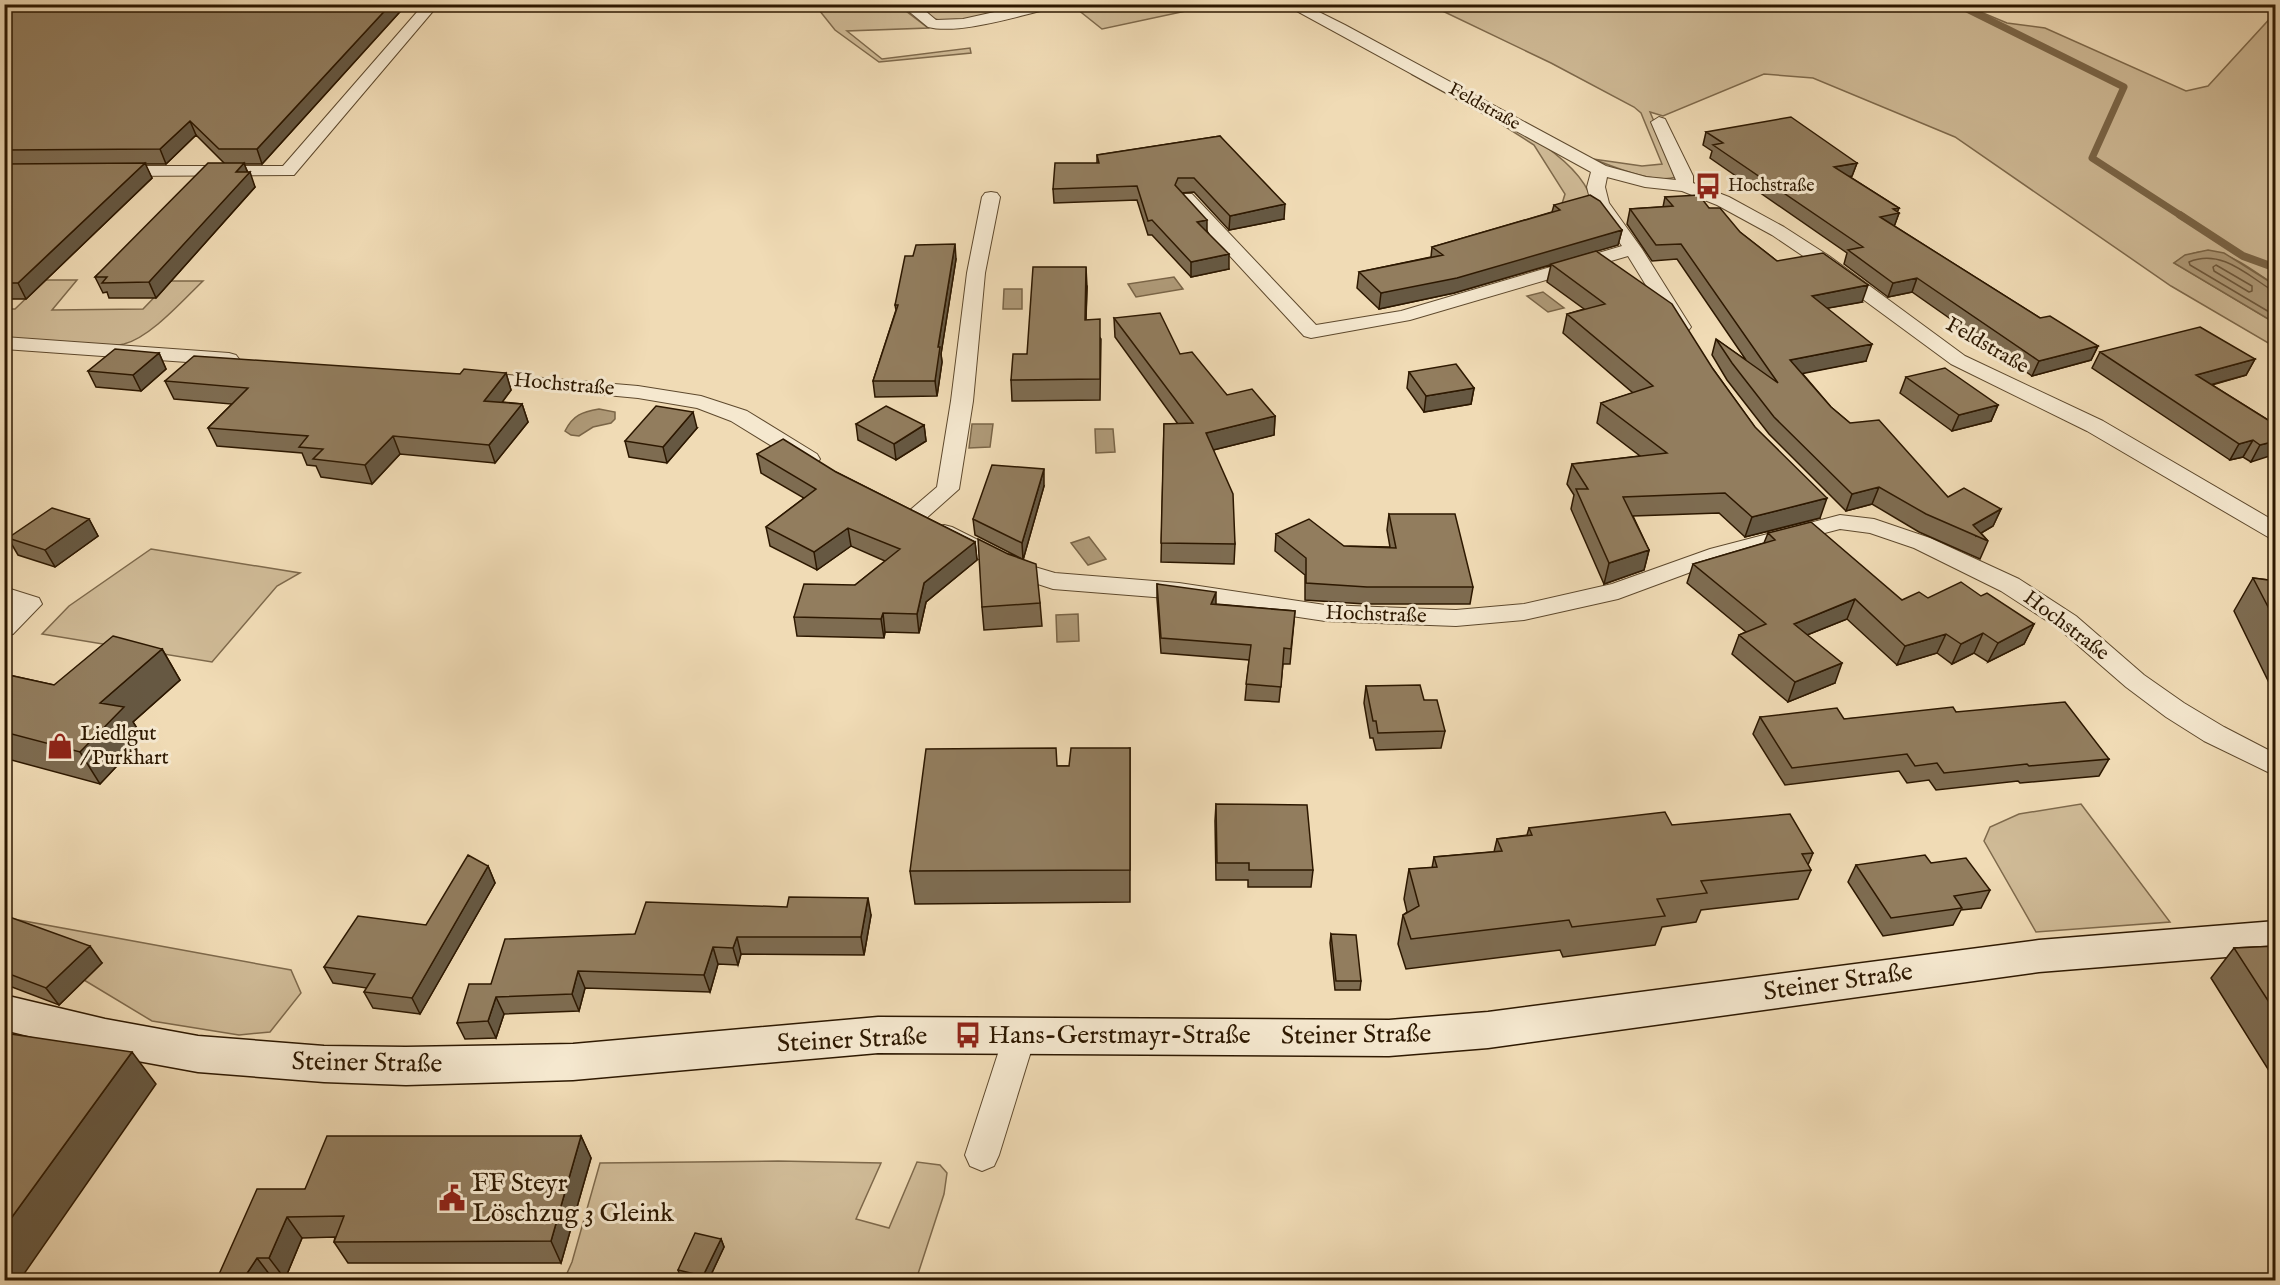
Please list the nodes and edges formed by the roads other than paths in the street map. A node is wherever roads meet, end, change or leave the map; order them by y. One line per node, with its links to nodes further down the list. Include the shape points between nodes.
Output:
1 (432, 4): 7 (street, via 288,171)
2 (907, 4): 3 (street, via 933,24 963,23)
3 (1053, 4)
4 (1291, 4): 6 (street, Feldstraße)
5 (1659, 123): 8 (street)
6 (1600, 170): 8 (street, Feldstraße, via 1645,182); 11 (street, via 1596,187 1600,203)
7 (99, 171)
8 (1685, 186): 17 (street, Feldstraße, via 1723,201 1778,231 1974,369 2095,426)
9 (991, 197): 20 (street, Hochstraße, via 976,273 948,489 905,512 1019,570 1053,581 1179,591 1325,613 1456,618 1524,612 1618,591 1832,514 1894,532 2010,585 2067,622 2175,710)
10 (1186, 198): 11 (street, via 1311,332 1403,316)
11 (1633, 249): 13 (street)
12 (4, 344): 14 (street)
13 (1692, 345)
14 (246, 360)
15 (455, 376): 16 (street, Hochstraße, via 638,392 701,402 739,416)
16 (830, 472)
17 (2276, 532)
18 (4, 595): 19 (street, via 30,604)
19 (4, 628)
20 (2276, 766)
21 (2276, 937): 23 (street, Steiner Straße, via 2039,956 1477,1031 1389,1038)
22 (4, 1012): 23 (street, Steiner Straße, via 105,1037 198,1054 406,1066 573,1062 878,1035)
23 (1020, 1035): 24 (street)
24 (982, 1155)

